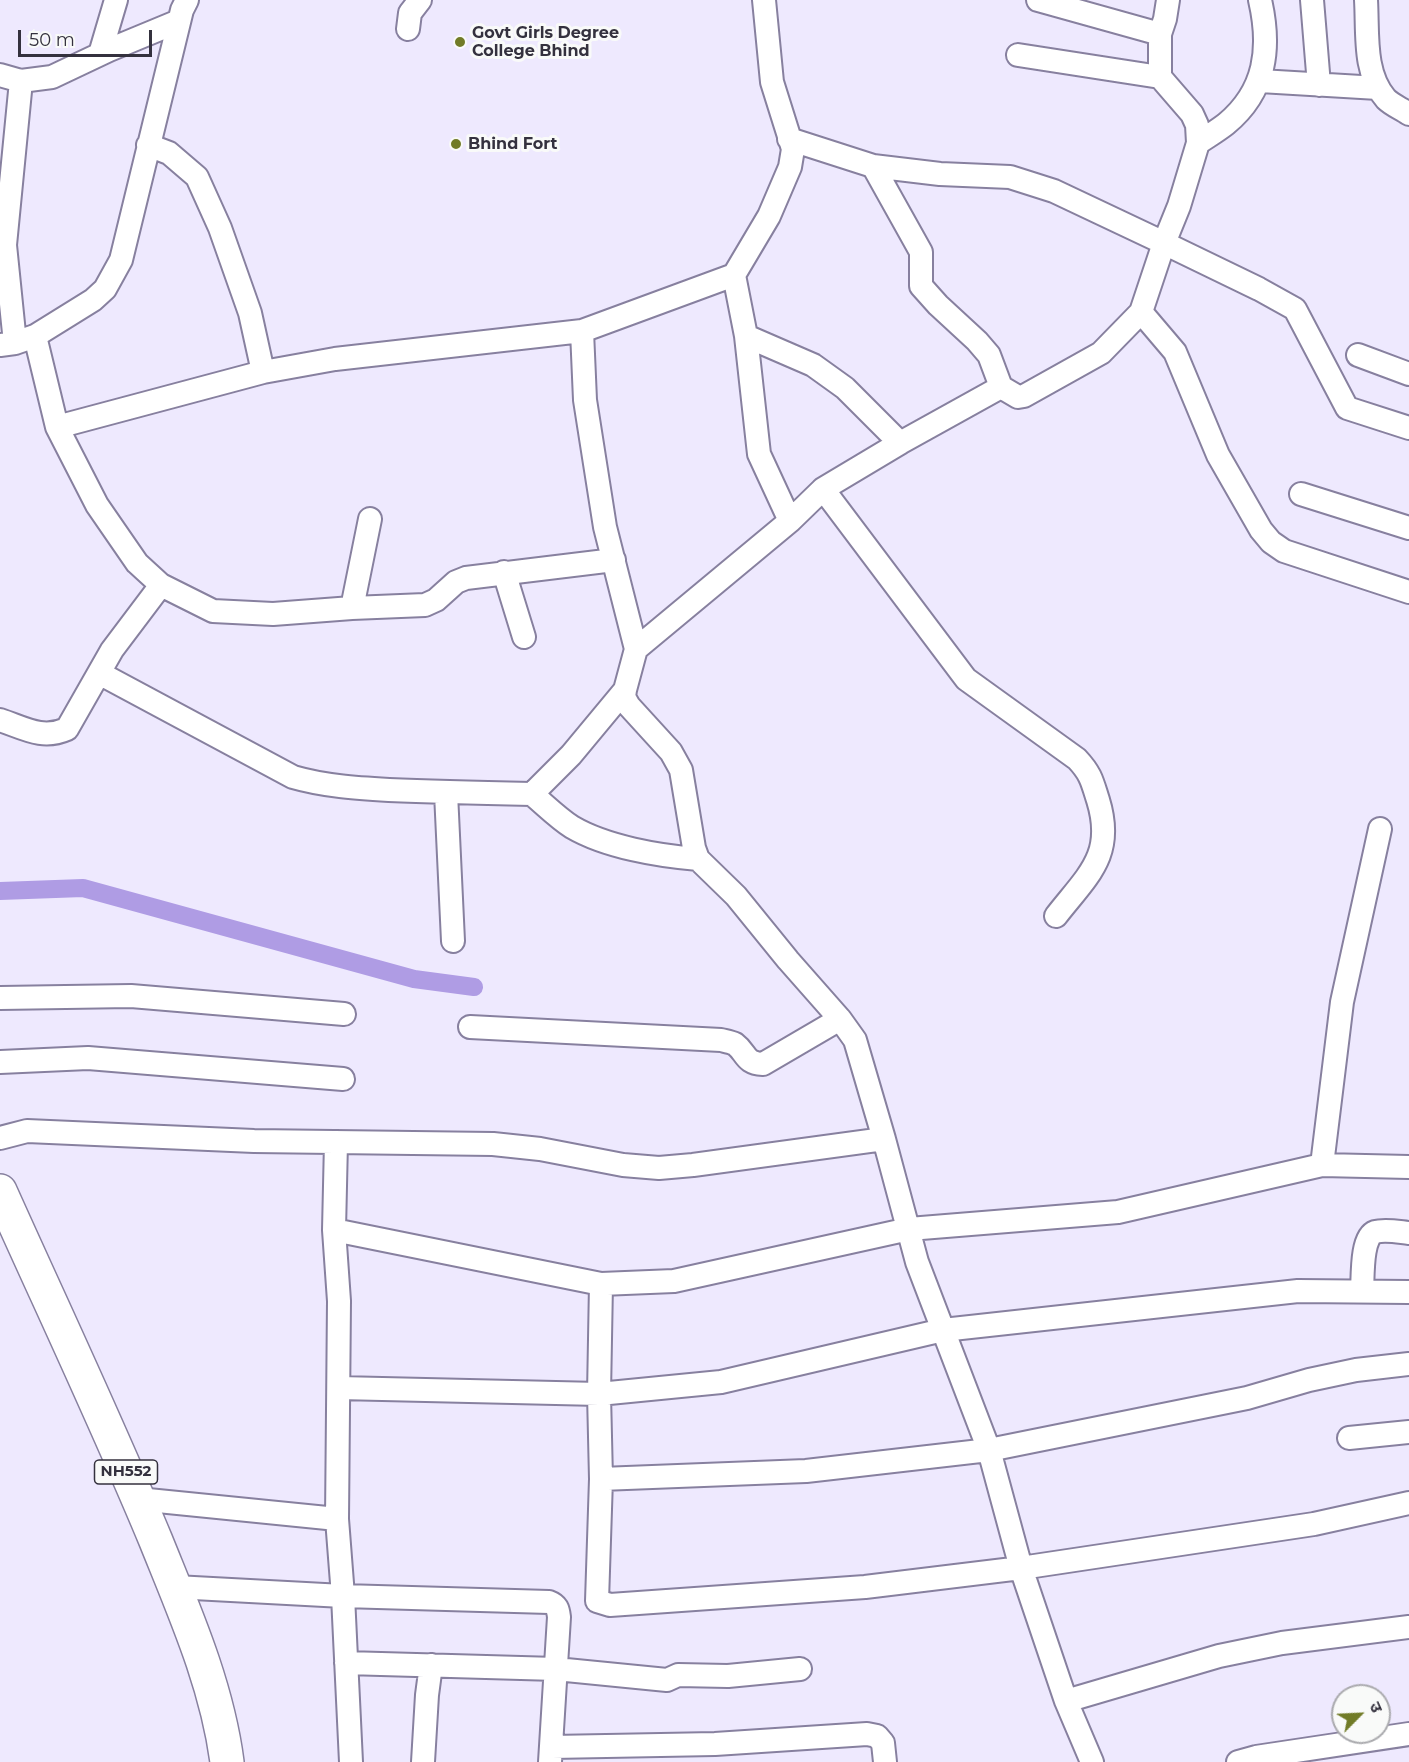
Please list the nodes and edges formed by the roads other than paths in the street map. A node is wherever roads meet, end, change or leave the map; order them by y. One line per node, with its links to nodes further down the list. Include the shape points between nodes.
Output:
1 (116, 0): 13 (street)
2 (187, 0): 10 (street)
3 (420, 0): 11 (street, via 410,13)
4 (764, 0): 21 (street, via 772,82)
5 (1038, 0): 12 (street)
6 (1168, 0): 12 (street)
7 (1260, 0): 17 (street, via 1266,49)
8 (1312, 0): 18 (street)
9 (1366, 0): 19 (street, via 1370,68)
10 (179, 21): 13 (street); 23 (street)
11 (408, 29)
12 (1160, 34): 15 (street)
13 (100, 54): 16 (street, via 52,77)
14 (1018, 55): 15 (street)
15 (1160, 76): 22 (street, via 1192,114)
16 (11, 78): 30 (street, via 4,245)
17 (1260, 81): 18 (street); 22 (street, via 1226,125)
18 (1319, 85): 19 (street)
19 (1378, 88): 20 (street, via 1388,101)
20 (1406, 113)
21 (789, 139): 24 (street); 26 (street, via 793,149 790,167 769,216)
22 (1198, 143): 25 (street)
23 (148, 145): 30 (street, via 121,260 105,289 93,300); 32 (street, via 169,153 196,177 220,228 250,313)
24 (873, 166): 25 (street, via 1010,177 1054,191); 34 (street, via 921,252 921,286 989,355)
25 (1164, 243): 27 (street); 36 (street, via 1295,309 1347,408)
26 (734, 275): 28 (street); 29 (street)
27 (1141, 312): 34 (street, via 1101,353 1081,366 1024,396 1018,397); 46 (street, via 1175,352 1218,455 1271,542 1284,551)
28 (582, 331): 32 (street, via 335,359); 43 (street, via 585,400)
29 (746, 336): 37 (street, via 813,365 845,388); 41 (street, via 759,454)
30 (17, 341): 35 (street)
31 (1358, 355): 33 (street)
32 (263, 372): 35 (street)
33 (1409, 374)
34 (1001, 387): 37 (street)
35 (57, 427): 45 (street, via 97,505 137,564)
36 (1409, 428)
37 (900, 443): 38 (street)
38 (823, 489): 41 (street); 57 (street, via 966,679 1077,759 1089,772 1103,818 1104,838 1096,863)
39 (1301, 494): 42 (street)
40 (370, 519): 47 (street)
41 (790, 521): 49 (street)
42 (1409, 528)
43 (614, 560): 44 (street); 49 (street)
44 (504, 572): 47 (street, via 456,582 425,605); 48 (street)
45 (161, 585): 47 (street, via 213,611 273,614); 50 (street)
46 (1409, 592)
47 (352, 608)
48 (525, 637)
49 (636, 649): 51 (street)
50 (99, 673): 52 (street, via 67,729 44,735); 53 (street, via 293,777 344,787)
51 (625, 690): 54 (street, via 571,755); 56 (street, via 629,706 671,752 681,770)
52 (0, 720)
53 (446, 793): 54 (street); 58 (street)
54 (532, 794): 56 (street, via 571,826 606,842)
55 (1380, 829): 68 (street, via 1342,1002)
56 (698, 859): 61 (street, via 736,896)
57 (1056, 916)
58 (453, 941)
59 (0, 998): 60 (street, via 131,996)
60 (344, 1014)
61 (840, 1019): 62 (street, via 762,1064 748,1060 736,1045 721,1040); 66 (street, via 855,1040)
62 (470, 1027)
63 (0, 1062): 64 (street, via 88,1058)
64 (343, 1079)
65 (0, 1138): 67 (street, via 27,1131)
66 (884, 1139): 67 (street, via 658,1168 494,1144); 71 (street)
67 (336, 1142): 72 (street)
68 (1322, 1165): 69 (street); 71 (street, via 1118,1212)
69 (1409, 1167)
70 (0, 1191): 85 (highway, NH552)
71 (909, 1229): 74 (street, via 674,1281); 77 (street)
72 (334, 1230): 74 (street); 79 (street)
73 (1409, 1233): 75 (street, via 1371,1234 1366,1241)
74 (601, 1284): 80 (street)
75 (1362, 1291): 76 (street); 77 (street, via 1298,1291)
76 (1409, 1292)
77 (943, 1330): 80 (street, via 721,1382); 83 (street)
78 (1409, 1364): 83 (street, via 1356,1370 1247,1398)
79 (339, 1388): 80 (street); 87 (street)
80 (599, 1394): 84 (street)
81 (1409, 1432): 82 (street)
82 (1349, 1438)
83 (989, 1450): 84 (street, via 806,1471); 88 (street)
84 (601, 1479): 88 (street, via 597,1601 610,1605 865,1587)
85 (138, 1500): 87 (street); 89 (highway, NH552)
86 (1409, 1503): 88 (street, via 1314,1524)
87 (337, 1519): 90 (street)
88 (1021, 1568): 96 (street)
89 (175, 1587): 90 (street); 99 (highway, NH552, via 210,1682)
90 (344, 1596): 92 (street); 94 (street, via 549,1602 557,1608 559,1617)
91 (1409, 1627): 96 (street, via 1282,1643 1219,1656)
92 (346, 1663): 93 (street); 100 (street)
93 (431, 1665): 94 (street); 101 (street)
94 (556, 1669): 95 (street, via 668,1680 678,1675 728,1676); 98 (street)
95 (800, 1669)
96 (1066, 1701): 103 (street)
97 (1409, 1734): 104 (street)
98 (551, 1754): 102 (street, via 867,1734 877,1736 883,1743)
99 (227, 1762)
100 (351, 1762)
101 (423, 1762)
102 (885, 1762)
103 (1092, 1762)
104 (1238, 1762)

